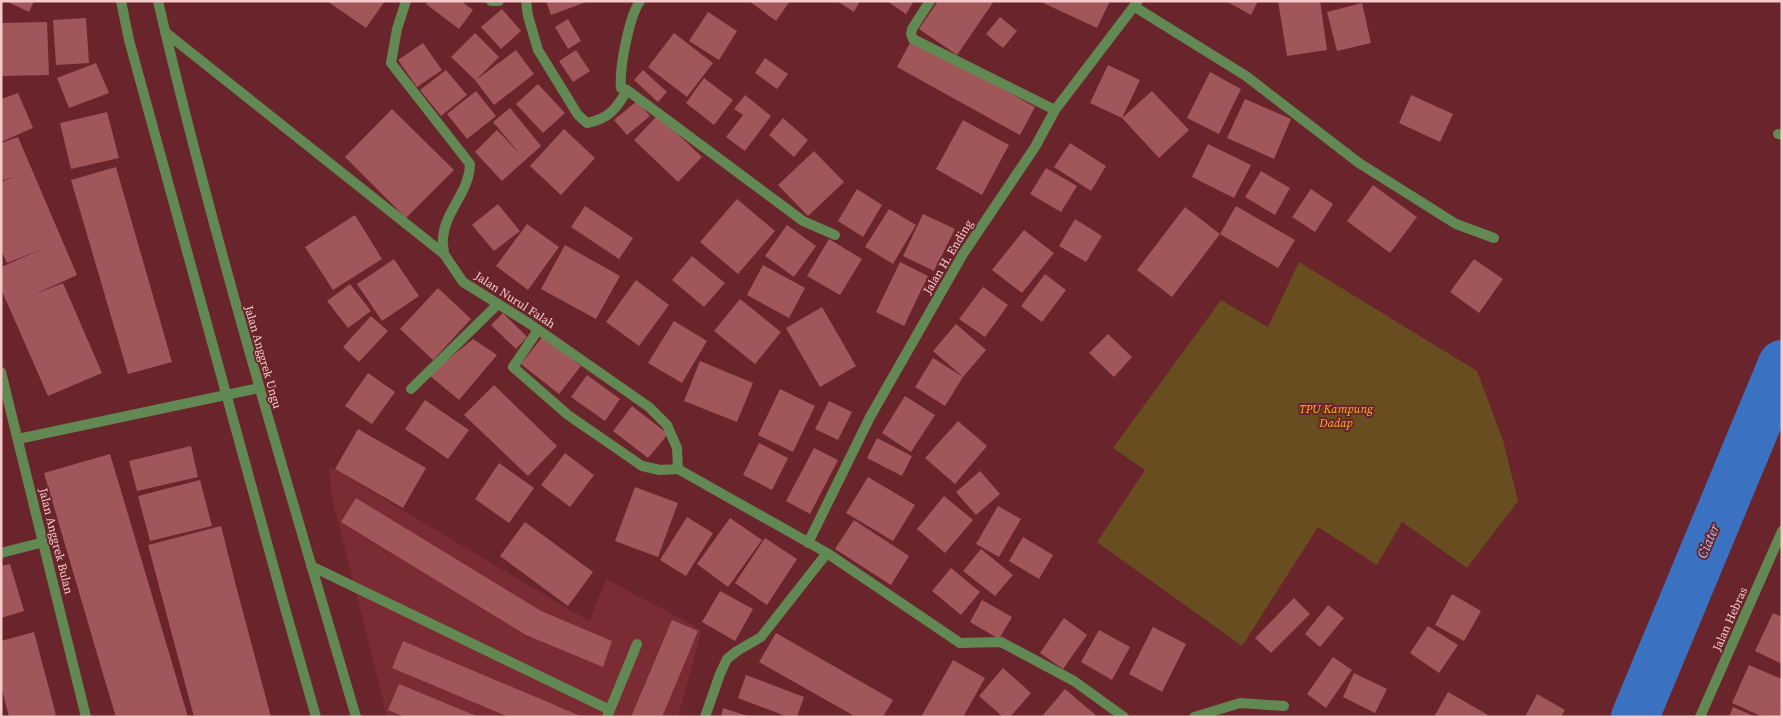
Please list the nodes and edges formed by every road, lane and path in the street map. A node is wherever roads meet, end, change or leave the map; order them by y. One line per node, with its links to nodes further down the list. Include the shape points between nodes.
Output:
1 (121, 1): 21 (street, via 128,40)
2 (158, 1): 10 (street, Jalan Anggrek Ungu)
3 (406, 1): 15 (street, via 391,62 470,164 466,187 447,221 442,238)
4 (491, 1): 5 (street)
5 (500, 1)
6 (526, 1): 11 (street, via 538,50 578,115 587,123 616,110)
7 (640, 1): 11 (street, via 626,44 620,81 621,88)
8 (930, 1): 12 (street, via 912,29 913,39)
9 (1137, 4): 12 (street, Jalan H. Ending); 14 (street, via 1246,76 1359,163 1456,224)
10 (165, 32): 15 (street, Jalan Nurul Falah); 19 (street, Jalan Anggrek Ungu)
11 (627, 90): 13 (street, via 803,221)
12 (1055, 110): 26 (street, Jalan H. Ending, via 1035,147 963,254 870,417)
13 (836, 235)
14 (1494, 238)
15 (444, 254): 16 (street, Jalan Nurul Falah, via 463,282)
16 (497, 305): 17 (street, Jalan Nurul Falah); 20 (street)
17 (538, 330): 23 (street, Jalan Nurul Falah, via 649,407 667,425 677,448); 23 (street, via 513,367 568,414 642,466)
18 (1, 372): 22 (street, Jalan Anggrek Bulan)
19 (259, 388): 21 (street); 29 (street, Jalan Anggrek Ungu)
20 (412, 388)
21 (226, 396): 22 (street); 34 (street)
22 (18, 440): 25 (street, Jalan Anggrek Bulan)
23 (678, 469): 26 (street)
24 (1782, 531): 39 (street, Jalan Hebras)
25 (44, 542): 27 (street); 33 (street, Jalan Anggrek Bulan)
26 (808, 543): 28 (street)
27 (1, 553)
28 (827, 553): 36 (street, via 761,637 727,659); 37 (street, via 960,643 1001,642 1074,681)
29 (311, 566): 32 (street); 35 (street, Jalan Anggrek Ungu)
30 (637, 644): 32 (street)
31 (1284, 706): 38 (street, via 1240,703)
32 (609, 714)
33 (86, 717)
34 (316, 717)
35 (356, 717)
36 (705, 717)
37 (1124, 717)
38 (1194, 717)
39 (1700, 717)

